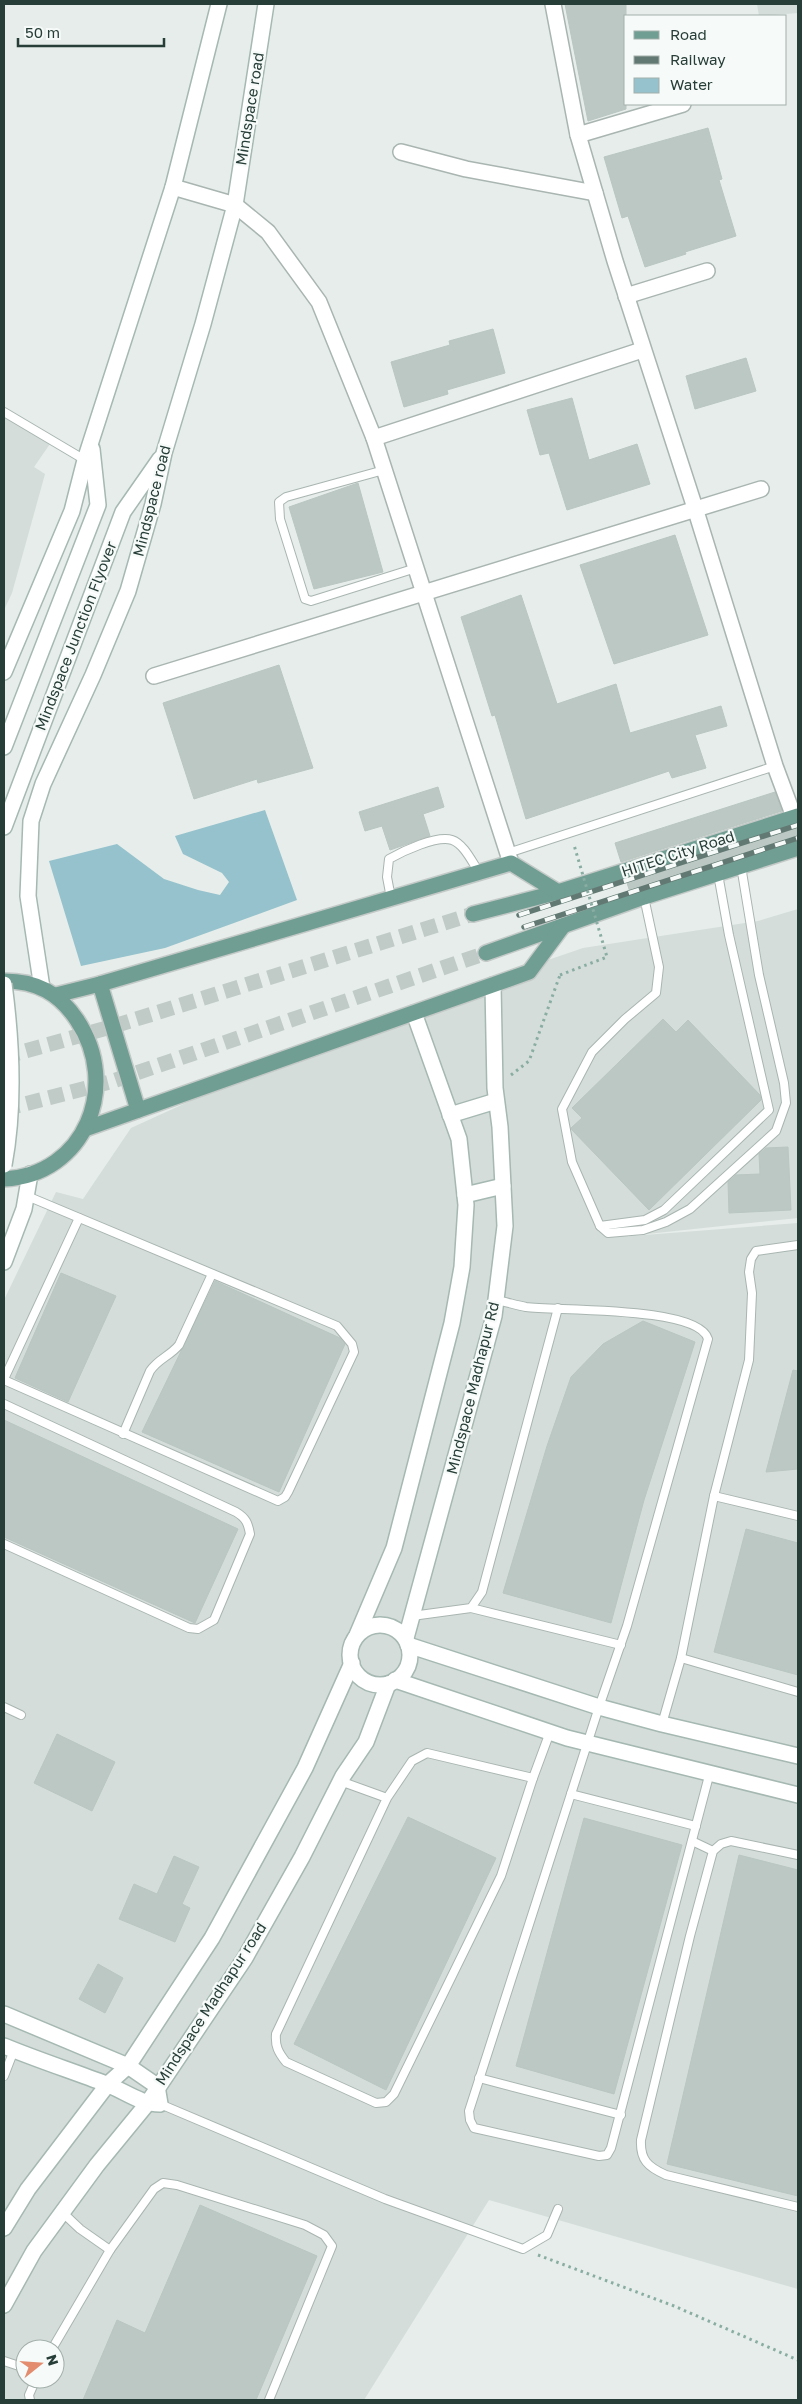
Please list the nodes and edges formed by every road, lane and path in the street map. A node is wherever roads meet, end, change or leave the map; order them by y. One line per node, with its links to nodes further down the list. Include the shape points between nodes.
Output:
1 (219, 4): 7 (street)
2 (266, 4): 9 (street, Mindspace road)
3 (552, 4): 5 (street)
4 (680, 105): 5 (street)
5 (578, 135): 8 (street)
6 (401, 152): 8 (street)
7 (173, 186): 9 (street); 15 (street)
8 (595, 193): 11 (street)
9 (235, 204): 14 (street, via 268,232 319,302); 16 (street, Mindspace road)
10 (707, 271): 11 (street)
11 (626, 296): 12 (street)
12 (642, 350): 14 (street); 20 (street)
13 (4, 412): 17 (lane)
14 (374, 438): 18 (street)
15 (91, 443): 17 (street); 25 (street, Mindspace Junction Flyover, via 98,505)
16 (164, 453): 28 (street, Mindspace Junction Flyover, via 123,512); 44 (street, Mindspace road, via 128,591 43,784 31,821 28,896)
17 (86, 460): 23 (street, via 72,511)
18 (384, 470): 21 (street); 21 (lane, via 286,496 279,502 280,519 305,599 311,601)
19 (761, 489): 20 (street)
20 (696, 508): 22 (street); 26 (street)
21 (416, 568): 22 (street)
22 (423, 591): 24 (street); 31 (street)
23 (4, 672)
24 (154, 676)
25 (4, 747)
26 (775, 766): 27 (street); 31 (lane)
27 (796, 816): 35 (main road, HITEC City Road)
28 (4, 827)
29 (574, 845): 46 (path, bridge, via 607,956 560,975)
30 (798, 848): 32 (main road, HITEC City Road)
31 (510, 858): 33 (main road); 35 (main road)
32 (741, 866): 34 (main road, HITEC City Road); 58 (lane, via 759,975 784,1083 786,1103 776,1130 690,1209 643,1230 608,1234)
33 (479, 872): 37 (main road); 37 (lane, via 463,848 453,840 440,839 389,859 387,878)
34 (718, 874): 36 (main road, HITEC City Road); 58 (lane, via 769,1110 664,1210 645,1220)
35 (558, 892): 38 (main road, HITEC City Road)
36 (644, 897): 39 (main road, HITEC City Road); 58 (lane, via 657,961 656,993 592,1052 562,1109 572,1162)
37 (391, 898): 42 (main road)
38 (473, 914)
39 (563, 926): 40 (main road, HITEC City Road); 43 (main road, via 529,972)
40 (486, 953)
41 (4, 983): 44 (main road, via 26,982); 51 (street, bridge, via 11,1073 10,1121)
42 (100, 984): 44 (main road); 48 (main road)
43 (493, 984): 45 (main road); 47 (street, Mindspace Madhapur Rd)
44 (49, 991): 50 (main road, via 73,1014 95,1057 98,1081 94,1106)
45 (414, 1013): 48 (main road); 49 (street)
46 (529, 1061)
47 (496, 1101): 49 (street); 54 (street, Mindspace Madhapur Rd)
48 (138, 1110): 50 (main road)
49 (450, 1115): 55 (street, via 459,1139)
50 (85, 1128): 52 (main road, via 71,1148 52,1164)
51 (4, 1165)
52 (30, 1174): 53 (main road); 56 (street)
53 (4, 1179)
54 (503, 1186): 55 (street); 62 (street, Mindspace Madhapur Rd, via 505,1226)
55 (465, 1195): 72 (street, via 462,1267 452,1323 394,1548)
56 (27, 1196): 57 (lane); 60 (street)
57 (79, 1218): 61 (lane); 64 (lane)
58 (600, 1226)
59 (798, 1245): 67 (lane, via 756,1251 751,1259 749,1360)
60 (4, 1262)
61 (212, 1274): 66 (lane, via 179,1345 172,1353 156,1361 150,1371); 66 (lane, via 337,1326 352,1344 354,1352 288,1492 278,1501)
62 (496, 1300): 63 (lane, via 526,1307); 71 (street, Mindspace Madhapur Rd)
63 (558, 1308): 70 (lane, via 482,1592); 74 (lane, via 661,1315 700,1327 708,1338)
64 (4, 1379): 66 (lane)
65 (4, 1404): 69 (lane, via 244,1516 250,1534 214,1620 198,1629 189,1628)
66 (123, 1434)
67 (714, 1496): 68 (lane); 75 (lane)
68 (798, 1516)
69 (4, 1544)
70 (471, 1608): 71 (lane); 74 (lane)
71 (412, 1616): 73 (street, Mindspace Madhapur Rd)
72 (357, 1635): 73 (street, via 368,1627 382,1624 395,1628); 76 (street, via 351,1648)
73 (407, 1642): 77 (street, via 410,1656 404,1674); 80 (street)
74 (621, 1645): 80 (lane)
75 (681, 1658): 78 (lane); 82 (lane)
76 (352, 1663): 77 (street, via 366,1681 377,1685); 98 (street, via 305,1768 212,1938)
77 (392, 1682): 83 (street); 88 (street, Mindspace Madhapur road, via 366,1742)
78 (798, 1692)
79 (4, 1707): 81 (lane)
80 (598, 1707): 82 (street); 84 (lane)
81 (21, 1715)
82 (662, 1724): 85 (street)
83 (550, 1732): 84 (street); 87 (lane)
84 (588, 1744): 86 (street); 89 (lane)
85 (798, 1756)
86 (710, 1772): 90 (street); 92 (lane)
87 (532, 1778): 91 (lane, via 427,1753 412,1761); 91 (lane, via 501,1876 394,2094 386,2102 376,2102 286,2062 275,2043 276,2034)
88 (340, 1781): 91 (lane); 102 (street, Mindspace Madhapur road, via 245,1958)
89 (571, 1794): 92 (lane); 100 (lane)
90 (798, 1795)
91 (387, 1798)
92 (696, 1826): 93 (lane)
93 (692, 1841): 94 (lane); 104 (lane)
94 (713, 1851): 95 (lane, via 731,1841); 105 (lane, via 685,1955 640,2151 644,2162 666,2175)
95 (798, 1855)
96 (4, 2014): 98 (street)
97 (9, 2048): 99 (lane); 101 (street)
98 (128, 2066): 101 (street); 102 (street)
99 (4, 2073)
100 (480, 2078): 104 (lane); 104 (lane, via 469,2111 474,2128 599,2156 606,2155 611,2148)
101 (108, 2084): 103 (street); 108 (street, via 28,2189)
102 (157, 2086): 103 (street)
103 (154, 2104): 107 (street, via 97,2165); 109 (lane, via 385,2199)
104 (621, 2115)
105 (798, 2206)
106 (558, 2209): 109 (lane, via 548,2235)
107 (62, 2212): 110 (lane); 111 (street, via 34,2251)
108 (4, 2228)
109 (523, 2249): 113 (path, via 674,2306)
110 (110, 2250): 112 (lane); 114 (lane, via 154,2189 163,2183 305,2225 324,2235 332,2246 329,2258)
111 (4, 2305)
112 (58, 2339)
113 (798, 2360)
114 (269, 2400)

